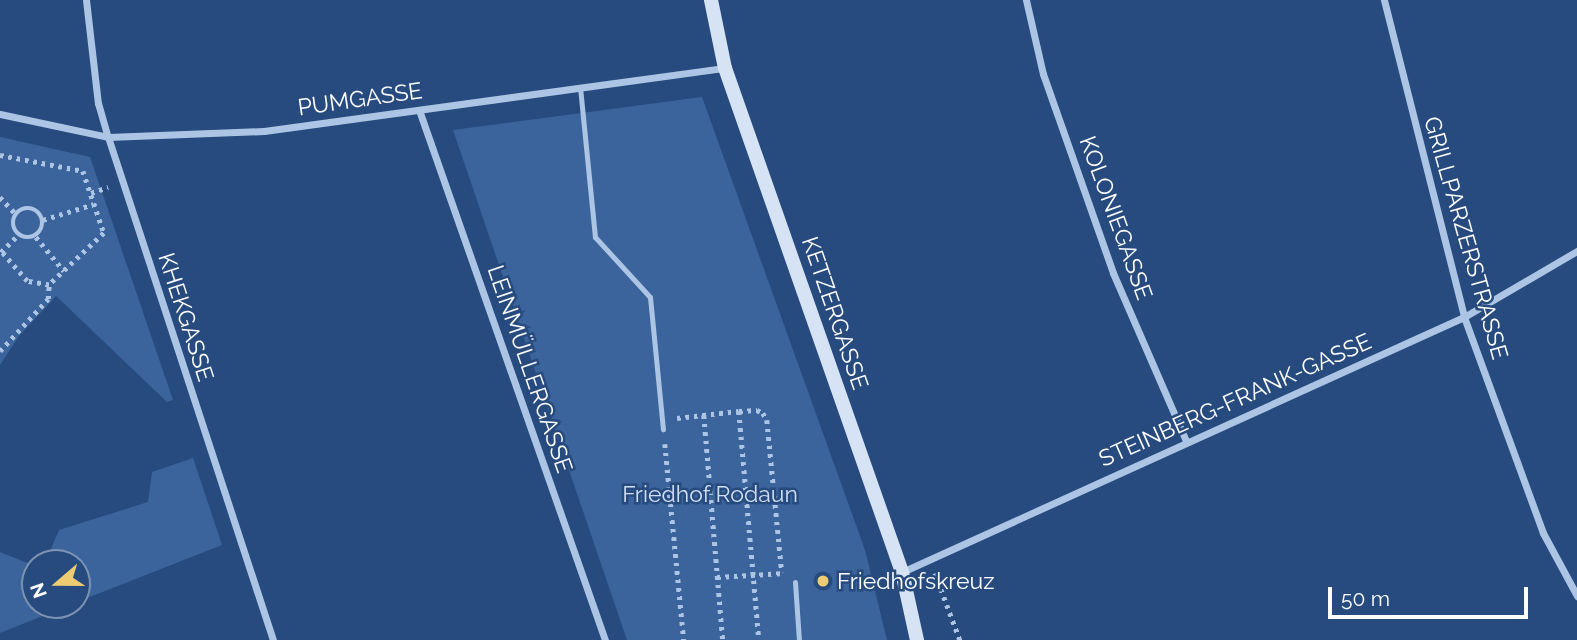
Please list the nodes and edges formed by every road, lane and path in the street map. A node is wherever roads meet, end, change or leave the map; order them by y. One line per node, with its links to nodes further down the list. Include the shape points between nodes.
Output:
1 (86, 0): 9 (street, KHEKGASSE, via 98,103)
2 (711, 0): 5 (main road, KETZERGASSE)
3 (1026, 0): 27 (street, KOLONIEGASSE, via 1043,74 1113,273)
4 (1384, 0): 21 (street, GRILLPARZERSTRASSE)
5 (725, 68): 6 (street, PUMGASSE); 30 (main road, KETZERGASSE)
6 (580, 88): 7 (street, PUMGASSE); 25 (lane, via 595,237 650,297)
7 (419, 110): 9 (street, PUMGASSE, via 264,131); 36 (street, LEINMÜLLERGASSE)
8 (0, 114): 9 (street, PUMGASSE)
9 (108, 137): 35 (street, KHEKGASSE)
10 (0, 155): 12 (path, via 83,171)
11 (0, 197): 13 (path)
12 (94, 204): 14 (path); 19 (path, via 104,233)
13 (15, 214): 14 (path, via 31,208); 15 (path, via 13,229)
14 (43, 220): 16 (path)
15 (18, 235): 16 (path); 17 (path)
16 (36, 237): 19 (path)
17 (1, 251): 20 (path, via 27,281)
18 (1577, 251): 21 (street, STEINBERG-FRANK-GASSE)
19 (64, 271): 20 (path)
20 (49, 285): 22 (path, via 48,299)
21 (1464, 317): 27 (street, STEINBERG-FRANK-GASSE); 34 (street, GRILLPARZERSTRASSE, via 1543,533)
22 (0, 351)
23 (739, 411): 24 (path); 29 (path, via 757,410 767,420); 31 (path)
24 (704, 415): 25 (path); 32 (path)
25 (662, 419): 26 (lane)
26 (663, 429): 37 (path, via 666,495)
27 (1187, 443): 28 (street, STEINBERG-FRANK-GASSE)
28 (930, 559): 30 (street, STEINBERG-FRANK-GASSE); 42 (path)
29 (782, 572): 31 (path); 33 (path)
30 (902, 572): 41 (main road, KETZERGASSE)
31 (753, 575): 32 (path); 39 (path)
32 (717, 577): 38 (path)
33 (795, 582): 40 (lane)
34 (1577, 596)
35 (273, 640)
36 (605, 640)
37 (684, 640)
38 (723, 640)
39 (759, 640)
40 (799, 640)
41 (917, 640)
42 (960, 640)

